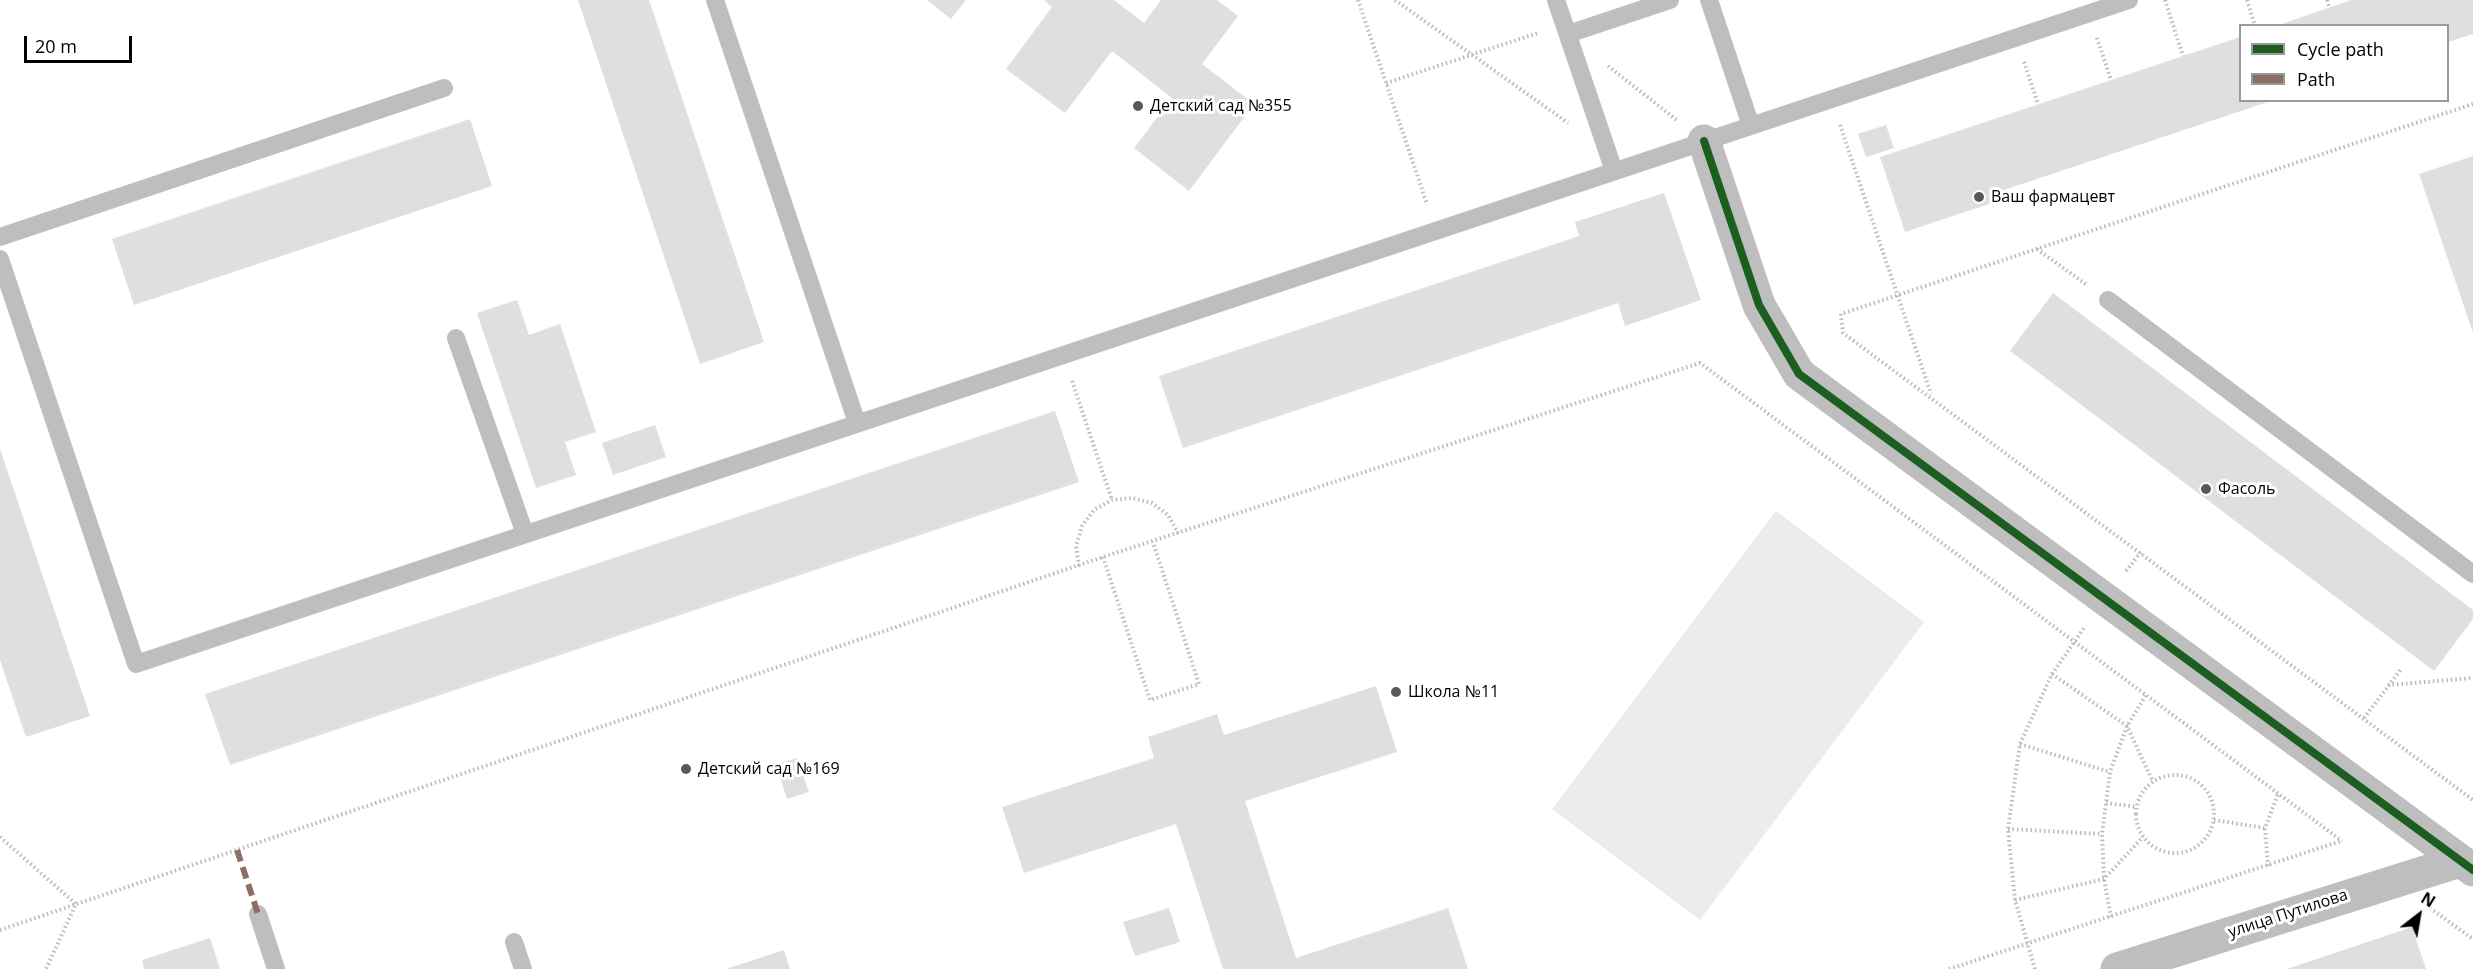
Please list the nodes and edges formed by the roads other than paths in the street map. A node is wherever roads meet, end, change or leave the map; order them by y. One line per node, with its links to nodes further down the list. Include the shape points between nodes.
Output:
1 (715, 0): 15 (lane)
2 (1556, 0): 6 (lane)
3 (1670, 0): 6 (lane)
4 (1709, 0): 8 (lane)
5 (2129, 0): 8 (lane)
6 (1566, 29): 10 (lane)
7 (444, 88): 11 (lane)
8 (1751, 126): 9 (lane)
9 (1704, 141): 10 (lane); 18 (street, via 1759,305 1799,374)
10 (1614, 171): 15 (lane)
11 (0, 237)
12 (0, 259): 16 (lane, via 136,664)
13 (2108, 300): 17 (lane)
14 (456, 338): 16 (lane)
15 (857, 423): 16 (lane)
16 (525, 534)
17 (2473, 574)
18 (2467, 866): 23 (street, улица Путилова)
19 (258, 914): 21 (lane)
20 (514, 942): 22 (lane)
21 (276, 969)
22 (523, 969)
23 (2117, 969)

